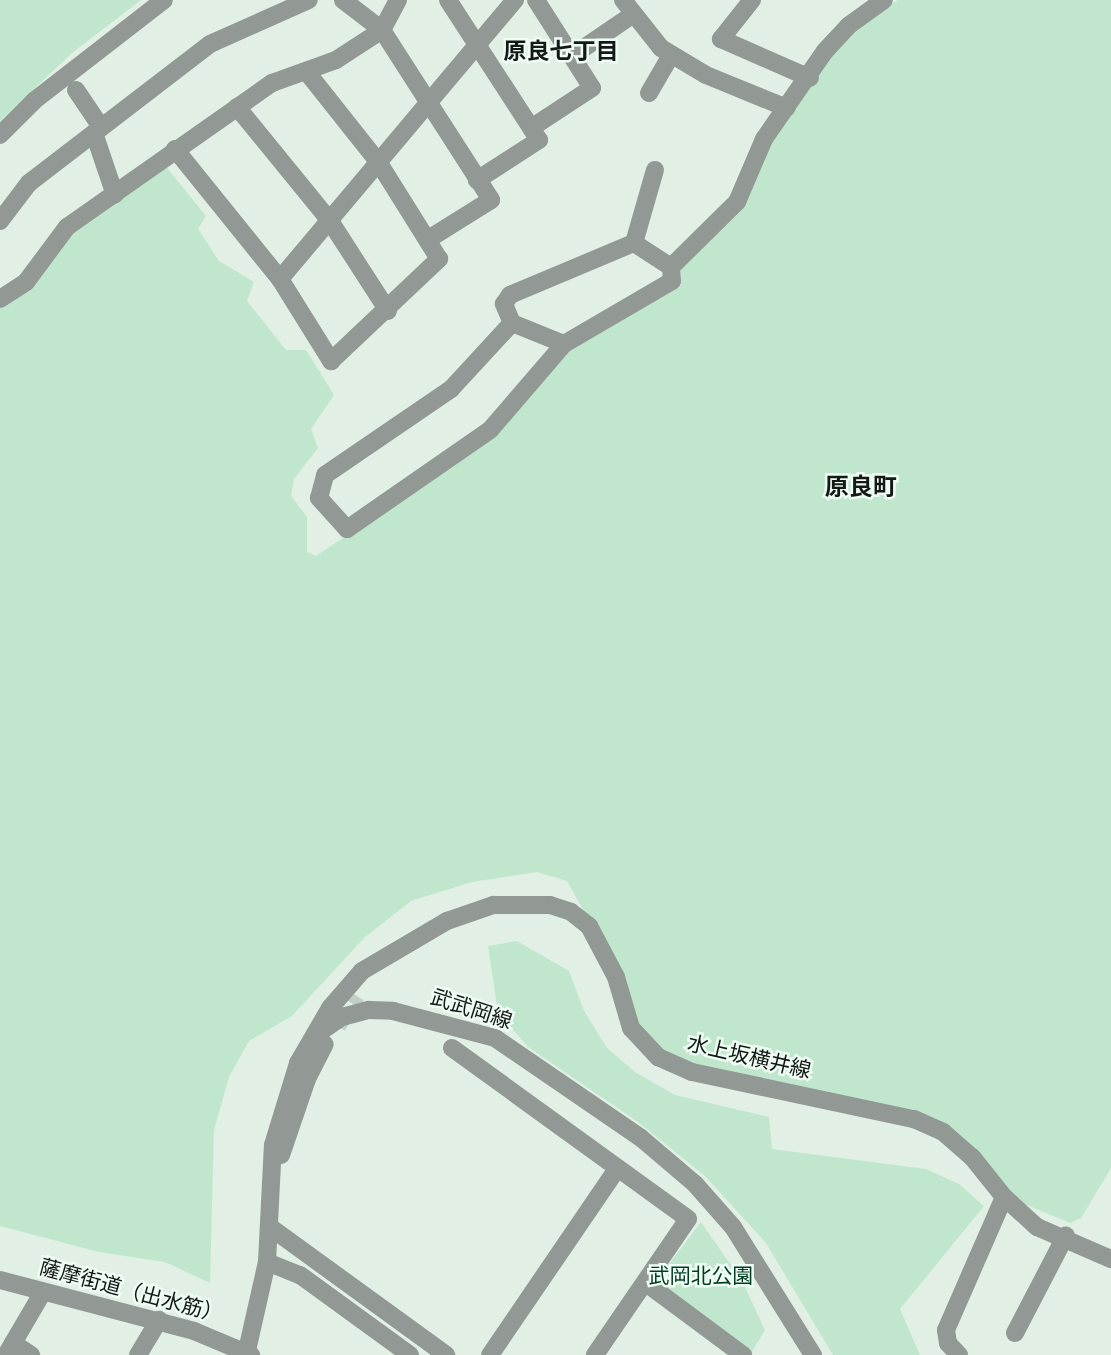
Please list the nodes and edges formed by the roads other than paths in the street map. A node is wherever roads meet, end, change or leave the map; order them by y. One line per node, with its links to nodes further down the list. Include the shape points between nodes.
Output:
1 (164, 0): 24 (street, via 45,92)
2 (309, 0): 23 (street, via 211,44)
3 (343, 0): 11 (street)
4 (398, 0): 11 (street)
5 (448, 0): 12 (street)
6 (515, 0): 12 (street)
7 (536, 0): 14 (street)
8 (752, 0): 16 (street, via 721,39)
9 (877, 2): 16 (street, via 825,51)
10 (628, 5): 13 (street); 14 (street)
11 (382, 30): 15 (street, via 336,60); 19 (street)
12 (477, 45): 19 (street); 22 (street)
13 (671, 54): 18 (street); 21 (street, via 706,75)
14 (572, 56): 22 (street, via 592,88)
15 (306, 71): 20 (street, via 272,83); 26 (street)
16 (810, 78): 21 (street)
17 (76, 90): 23 (street)
18 (649, 93)
19 (428, 103): 26 (street); 28 (street)
20 (237, 107): 25 (street); 31 (street)
21 (787, 108): 34 (street, via 764,139 737,202)
22 (531, 128): 28 (street, via 539,140)
23 (97, 130): 29 (street); 30 (street, via 29,183)
24 (0, 135)
25 (175, 149): 29 (street); 35 (street)
26 (380, 163): 31 (street); 32 (street)
27 (655, 170): 33 (street)
28 (477, 180): 32 (street, via 491,201)
29 (116, 195): 36 (street, via 67,227 26,282)
30 (0, 221)
31 (330, 221): 35 (street); 37 (street)
32 (427, 240): 37 (street, via 439,259)
33 (634, 243): 34 (street); 38 (street, via 510,295 504,303)
34 (671, 267): 39 (street, via 672,281)
35 (280, 279): 37 (street, via 331,361)
36 (0, 299)
37 (388, 311)
38 (512, 323): 39 (street); 39 (street, via 451,389 325,475 319,498 347,529 491,430)
39 (564, 344)
40 (386, 955): 41 (street); 42 (street, 水上坂横井線, via 362,971 330,1008); 45 (street, 水上坂横井線, via 447,921 493,905 550,905 571,912 603,944 631,1028 658,1057 692,1072 914,1119 943,1132 972,1157)
41 (356, 996)
42 (321, 1040): 46 (street, 武武岡線, via 289,1084 273,1145); 64 (street, 武武岡線, bridge, via 342,1017 369,1010 393,1011 495,1038 520,1051 641,1138 718,1208 755,1256)
43 (452, 1048): 44 (street)
44 (617, 1169): 51 (street, via 688,1219); 61 (street)
45 (1004, 1197): 47 (street, 水上坂横井線, via 1037,1227); 65 (street, via 946,1330 948,1343)
46 (270, 1227): 49 (street, 武武岡線); 60 (street)
47 (1066, 1235): 48 (street, 水上坂横井線); 54 (street)
48 (1111, 1259)
49 (267, 1262): 56 (street, 武武岡線); 59 (street, via 300,1275)
50 (0, 1280): 52 (street, 薩摩街道（出水筋）)
51 (646, 1283): 62 (street); 63 (street)
52 (43, 1292): 53 (street, 薩摩街道（出水筋）); 55 (street)
53 (159, 1320): 56 (street, 薩摩街道（出水筋）); 58 (street)
54 (1015, 1333)
55 (9, 1349): 57 (street)
56 (248, 1354)
57 (31, 1355)
58 (138, 1355)
59 (410, 1355)
60 (446, 1355)
61 (490, 1355)
62 (595, 1355)
63 (743, 1355)
64 (813, 1355)
65 (959, 1355)

